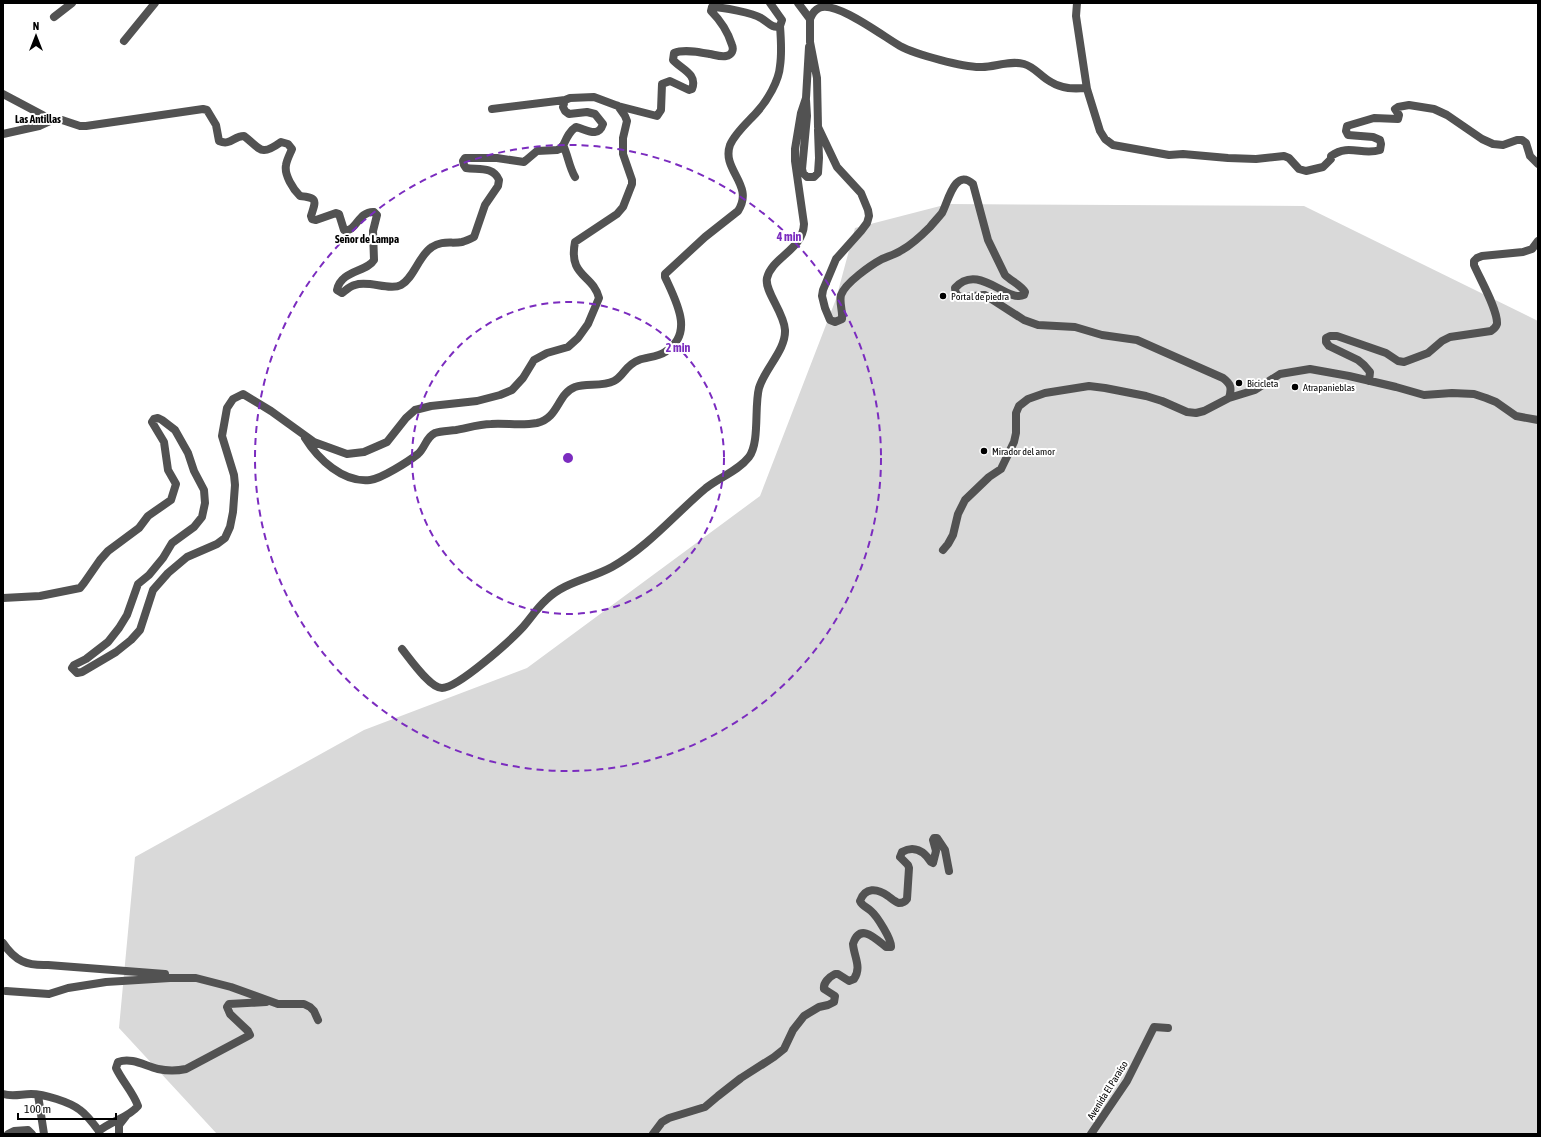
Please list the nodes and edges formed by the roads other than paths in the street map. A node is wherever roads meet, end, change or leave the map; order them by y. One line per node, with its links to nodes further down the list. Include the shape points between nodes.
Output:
1 (72, 3): 6 (street)
2 (155, 3): 9 (street)
3 (770, 3): 8 (street, via 782,20)
4 (798, 3): 7 (street)
5 (1077, 3): 11 (street, via 1076,16)
6 (54, 17)
7 (810, 19): 10 (street); 11 (street, via 813,12 820,7 827,7 861,20 900,46 914,52 971,66 1025,64 1051,82 1072,89)
8 (780, 26): 15 (street, via 770,25 756,16 712,7 711,11 731,41 731,53 724,56 703,52 674,53 673,60 692,76 694,86 689,90 670,82 662,84 661,110 657,116); 27 (street, via 778,75 760,110 734,138 730,146 731,164 743,189 741,208 705,237 666,274 676,301 681,326 677,341 668,350 638,360 628,366 614,381 575,387 564,395 552,415 538,423 492,424 435,433 427,439 419,453 386,474 371,480 338,473 311,448)
9 (124, 41)
10 (810, 42): 13 (street); 18 (street, via 817,78)
11 (1086, 88): 21 (street, via 1105,139 1113,145 1169,155 1256,159 1284,156 1299,169 1312,170 1323,167 1339,150 1380,150 1380,140 1348,135 1347,126 1374,118 1398,119 1399,115 1395,109 1409,106 1434,109 1448,115 1493,144 1503,145 1522,140 1526,143 1530,156)
12 (3, 94): 17 (street)
13 (806, 98): 18 (street, via 807,116 802,169 807,177 814,177 818,173); 30 (street, via 795,149 804,232 801,239 772,268 768,276 767,287 783,320 785,337 759,387 755,442 750,455 742,464 708,486 641,548 611,567 559,589 545,600 522,628 473,672 450,686 444,688 431,683)
14 (565, 100): 15 (street, via 594,97); 16 (street); 20 (street, via 563,107 569,114 595,114 603,124 597,132 576,127 571,130)
15 (618, 106): 27 (street, via 627,121 623,154 632,184 623,207 617,214 575,242 574,261 579,272 599,298 588,324 578,338 568,347 534,360 512,390 477,401 415,410 387,442 364,452 340,452)
16 (492, 109)
17 (52, 120): 19 (street, via 39,126); 20 (street, via 86,126 203,109 207,110 214,121 219,141 231,142 239,136 244,136 264,150 269,150 281,142 288,144 292,149 286,173 300,196 315,199 312,219 339,214 344,230 347,231 368,212 374,212 376,215 373,230 374,260 372,264 351,272 338,284 336,290 342,293 354,285 369,283 400,286 432,247 446,242 462,242 474,237 485,205 498,186 499,180 493,172 486,169 466,168 463,161 465,158 497,158 524,162 537,150 557,150)
18 (818, 127): 25 (street, via 836,167 861,193 869,216 861,232 836,259 823,290 822,296 830,320 835,322 842,319 841,297 848,285 880,260 916,241 942,213 955,185 964,180 973,184 988,240 1006,275 1025,292 1024,296 1016,297 991,284 967,280 955,288 957,296 961,298 985,295 1024,320 1038,325 1075,327 1102,335 1137,340 1223,378 1230,383 1232,390)
19 (3, 134)
20 (563, 145): 22 (street)
21 (1538, 164)
22 (575, 177)
23 (1538, 241): 24 (street, via 1532,249 1523,252 1482,256 1474,261 1494,309 1496,324 1491,332 1450,337 1428,353 1404,362 1337,336 1326,338 1329,346 1364,365 1370,372)
24 (1369, 380): 25 (street, via 1310,369 1295,370 1280,374 1255,390); 26 (street, via 1424,395 1474,394 1496,402 1516,416)
25 (1229, 398): 28 (street, via 1196,413 1186,412 1146,396 1089,386 1045,393 1028,399 1019,406 1016,413 1014,442 1002,469 989,477 964,500 953,535)
26 (1538, 420)
27 (303, 436): 29 (street, via 243,394 232,399 227,408 222,436 235,486 233,512 225,538 187,557 168,573 153,590 140,630 132,640 82,672 76,673 72,668 108,642 127,615 138,584 149,575 172,543 194,527 202,517 204,490 175,430 158,418 152,422 164,442 168,470 176,484 171,500 148,516 139,528 108,551 80,588 40,596)
28 (943, 550)
29 (3, 598)
30 (402, 649)
31 (949, 871): 46 (street, via 945,850 937,838 933,840 936,850 933,863 920,850 902,852 900,857 910,868 907,900 897,902 871,889 860,901 861,905 875,916 891,941 891,947 886,947 868,934 857,937 853,944 858,966 855,977 849,981 835,974 826,980 824,985 824,989 835,996 834,1002 804,1016 793,1030 784,1049 774,1057 705,1107 669,1118)
32 (3, 943): 33 (street, via 14,958 37,966)
33 (196, 978): 34 (street, via 106,982 49,994); 35 (street)
34 (6, 991)
35 (272, 1002): 36 (street, via 304,1004 314,1011); 40 (street, via 229,1004 227,1007 230,1014 250,1035 186,1068 175,1071 131,1061 118,1062 116,1068 138,1106)
36 (318, 1020)
37 (1168, 1028): 47 (street, Avenida El Paraíso, via 1154,1027 1127,1082)
38 (3, 1094): 39 (street)
39 (38, 1095): 41 (street, via 80,1109); 44 (street)
40 (126, 1116): 41 (street); 45 (street, via 120,1125)
41 (97, 1130)
42 (8, 1134): 43 (street, via 28,1130)
43 (32, 1134)
44 (44, 1134)
45 (119, 1134)
46 (652, 1134)
47 (1091, 1134)

